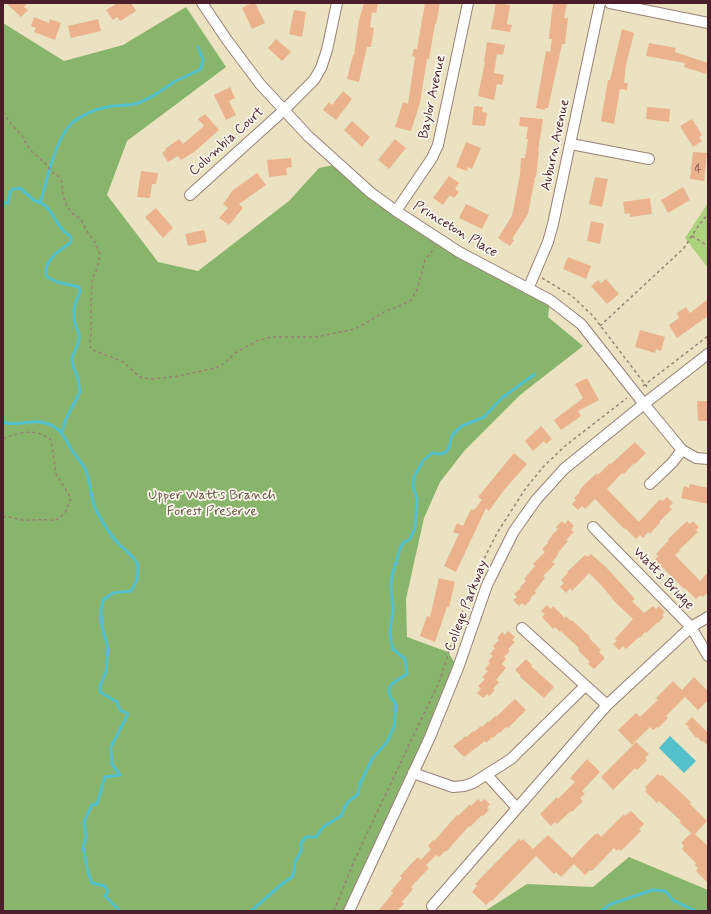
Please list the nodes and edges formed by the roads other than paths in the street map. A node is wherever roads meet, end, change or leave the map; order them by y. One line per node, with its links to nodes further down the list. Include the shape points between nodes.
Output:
1 (202, 3): 7 (street, Princeton Place, via 227,40)
2 (337, 3): 7 (street, Columbia Court, via 321,68 314,80)
3 (468, 3): 11 (street, Baylor Avenue, via 438,145)
4 (600, 3): 8 (street, Auburn Avenue)
5 (610, 3): 6 (street)
6 (708, 23)
7 (283, 110): 10 (street, Columbia Court); 11 (street, Princeton Place, via 370,192)
8 (571, 144): 9 (street); 12 (street, Auburn Avenue, via 548,242)
9 (649, 159)
10 (190, 195)
11 (396, 211): 12 (street, Princeton Place, via 459,252)
12 (528, 288): 14 (street, Princeton Place, via 550,300 581,324)
13 (708, 354): 14 (street, College Parkway)
14 (644, 404): 15 (street, Princeton Place); 25 (street, College Parkway, via 564,469 536,500 514,532 487,585 458,668)
15 (682, 450): 16 (street, Princeton Place, via 696,458); 17 (street)
16 (708, 459)
17 (650, 484)
18 (593, 526): 20 (street, Watts Bridge)
19 (708, 617): 20 (street)
20 (691, 627): 22 (street, Watts Bridge); 24 (street)
21 (522, 628): 23 (street)
22 (708, 656)
23 (585, 686): 24 (street); 26 (street, via 511,759)
24 (607, 705): 27 (street)
25 (413, 773): 26 (street, via 454,787 474,783); 29 (street, College Parkway)
26 (486, 775): 27 (street)
27 (517, 808): 28 (street)
28 (432, 906)
29 (349, 911)

